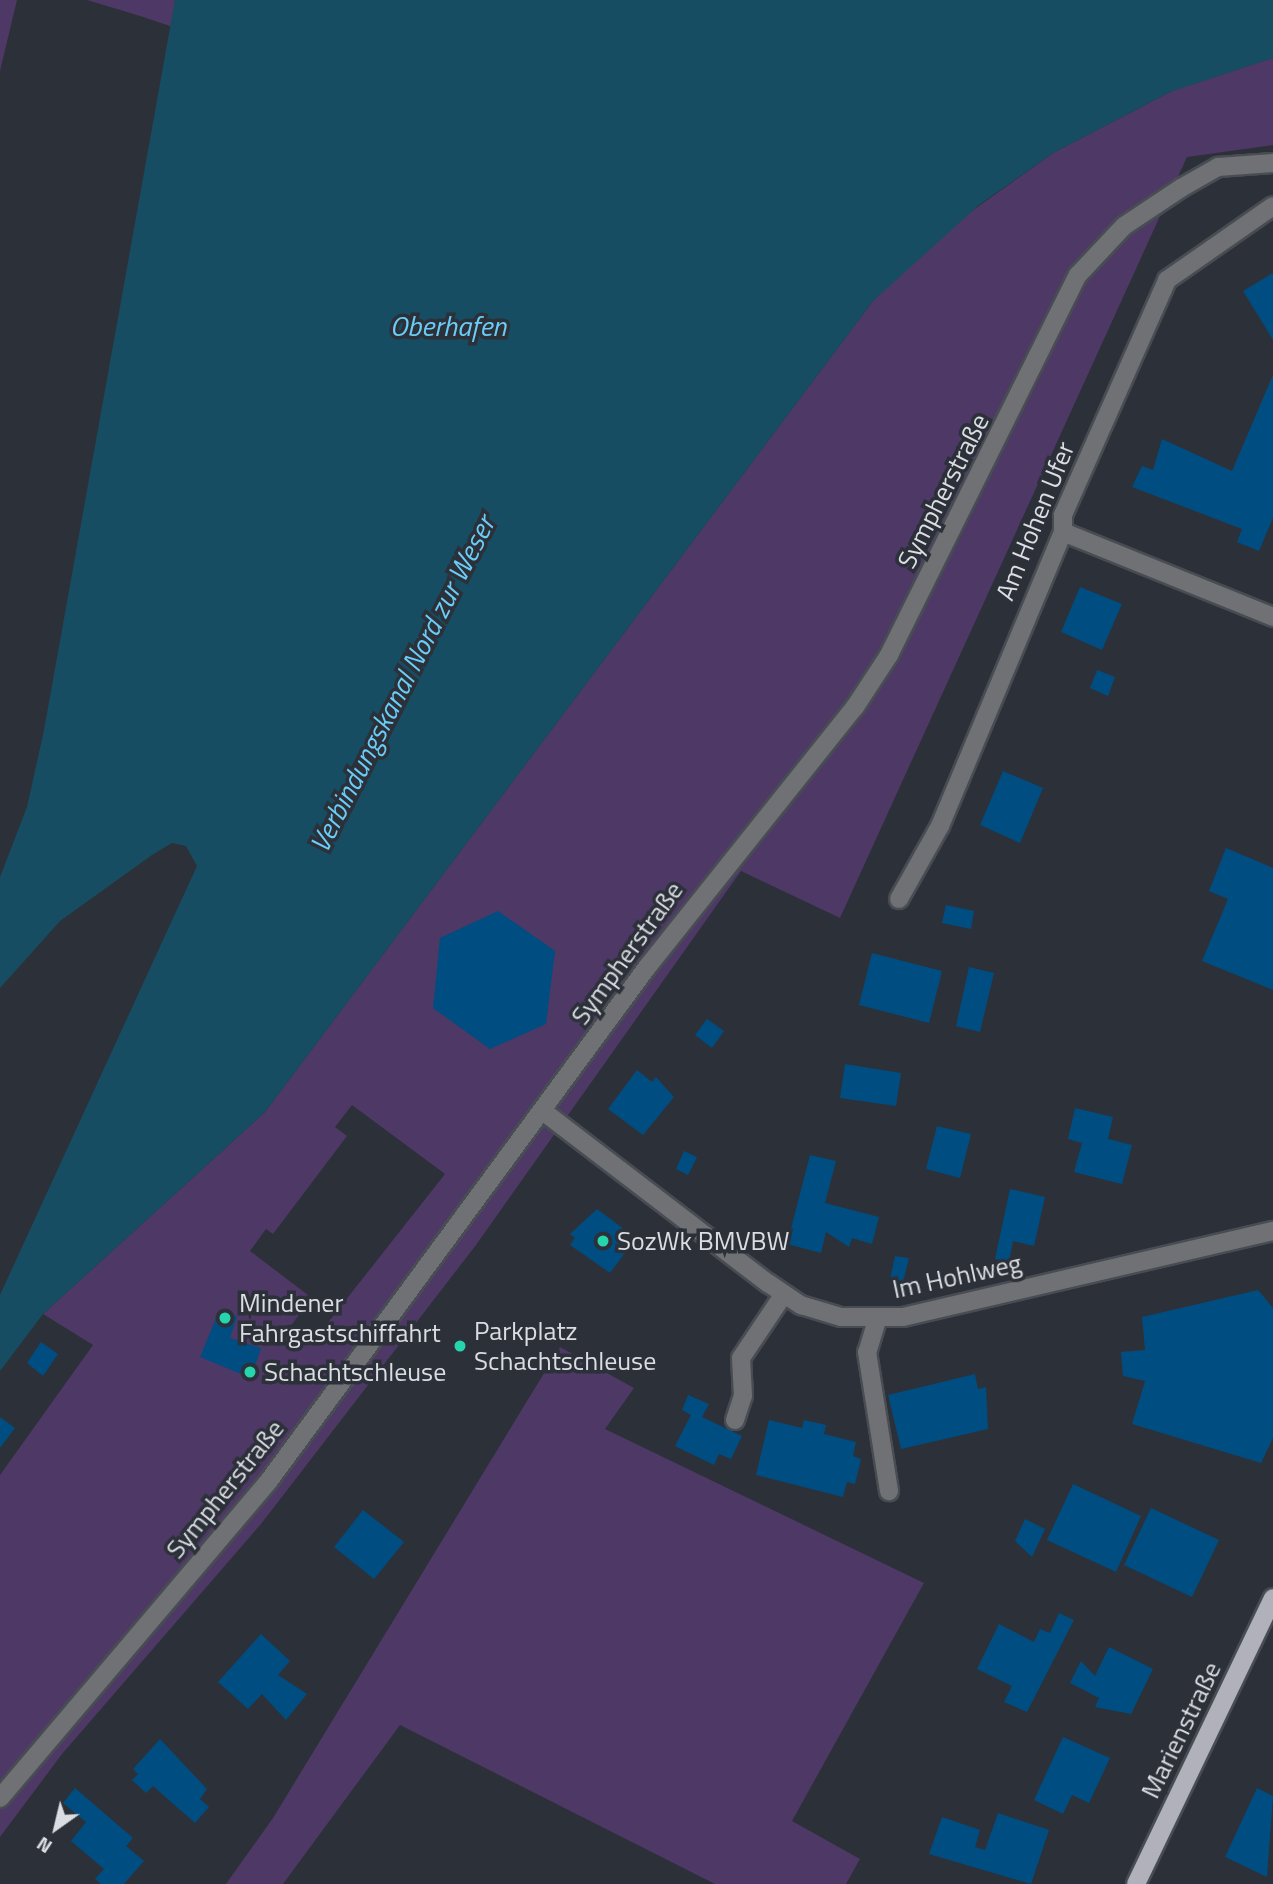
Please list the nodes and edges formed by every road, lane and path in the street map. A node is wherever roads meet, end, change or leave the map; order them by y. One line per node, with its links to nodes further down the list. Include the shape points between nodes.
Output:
1 (1273, 163): 6 (street, Sympherstraße, via 1218,167 1181,188 1125,226 1078,275 889,656)
2 (1273, 206): 3 (street, Am Hohen Ufer, via 1167,280 1063,515)
3 (1063, 531): 4 (street); 5 (street, Am Hohen Ufer, via 940,827)
4 (1273, 617)
5 (899, 899)
6 (544, 1112): 8 (street, Im Hohlweg); 13 (street, Sympherstraße, via 268,1482)
7 (1273, 1231): 9 (street, Im Hohlweg, via 903,1317)
8 (784, 1294): 9 (street, Im Hohlweg, via 841,1317); 10 (street, via 741,1359 743,1396)
9 (878, 1317): 11 (street, via 867,1352)
10 (736, 1420)
11 (889, 1491)
12 (1273, 1598): 14 (main road, Marienstraße)
13 (0, 1798)
14 (1136, 1884)

